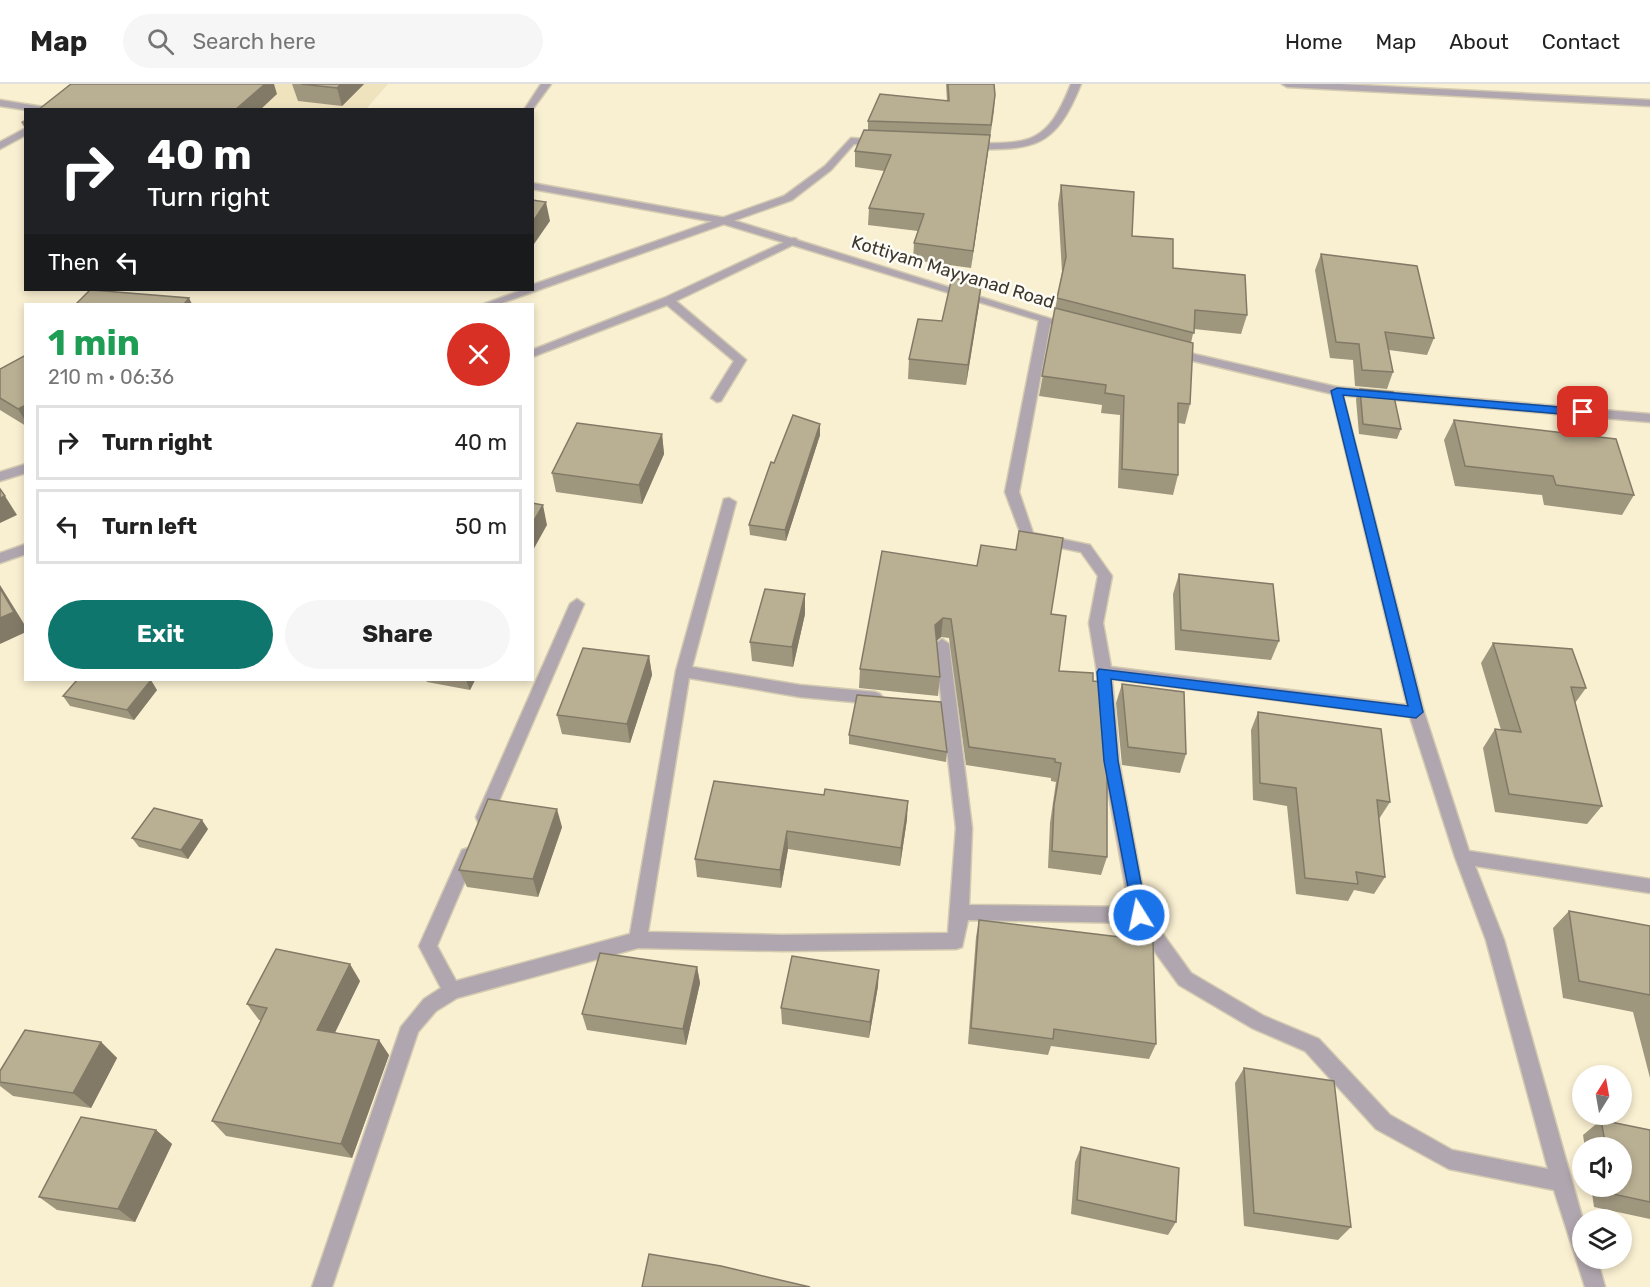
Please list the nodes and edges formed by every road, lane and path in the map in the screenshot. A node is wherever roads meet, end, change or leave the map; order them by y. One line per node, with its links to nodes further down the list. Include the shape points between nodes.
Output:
1 (546, 84): 9 (street)
2 (1076, 84): 13 (street, via 1055,128 1041,141 1019,147)
3 (1287, 84): 5 (street)
4 (1543, 86): 5 (street)
5 (1536, 98): 7 (street)
6 (0, 103): 8 (street)
7 (1650, 103)
8 (31, 108)
9 (529, 108)
10 (24, 132): 12 (street)
11 (895, 144): 15 (street, via 851,141 828,168 788,198)
12 (0, 146)
13 (951, 146)
14 (534, 186): 15 (street, Kottiyam Mayyanad Road)
15 (722, 220): 16 (street, Kottiyam Mayyanad Road); 17 (street)
16 (793, 240): 19 (street); 21 (street, Kottiyam Mayyanad Road)
17 (534, 288)
18 (526, 291): 20 (street)
19 (668, 300): 24 (street); 26 (street, via 740,360)
20 (493, 303)
21 (1045, 320): 22 (street, Kottiyam Mayyanad Road); 36 (street, via 1012,492 1028,537 1085,548 1105,576 1096,623)
22 (1088, 332)
23 (1154, 349): 25 (street)
24 (534, 353)
25 (1337, 391): 27 (street); 38 (street)
26 (717, 398)
27 (1650, 418)
28 (24, 469): 29 (street)
29 (0, 477)
30 (729, 502): 35 (street)
31 (24, 550): 32 (street)
32 (0, 558)
33 (577, 604): 44 (street, via 428,946)
34 (942, 644): 41 (street, via 944,704 964,828)
35 (683, 671): 37 (street, via 800,691); 43 (street)
36 (1104, 672): 38 (street); 42 (street, via 1111,761)
37 (892, 700)
38 (1416, 712): 39 (street)
39 (1463, 857): 40 (street); 45 (street, via 1495,940)
40 (1650, 886)
41 (960, 912): 42 (street); 43 (street, via 956,941 782,944)
42 (1139, 915): 45 (street, via 1185,979 1258,1022 1312,1046 1383,1122 1449,1159)
43 (638, 940): 44 (street)
44 (452, 991): 48 (street, via 430,1005 410,1027)
45 (1561, 1182): 46 (street)
46 (1572, 1217)
47 (1589, 1269): 49 (street)
48 (322, 1287)
49 (1595, 1287)

